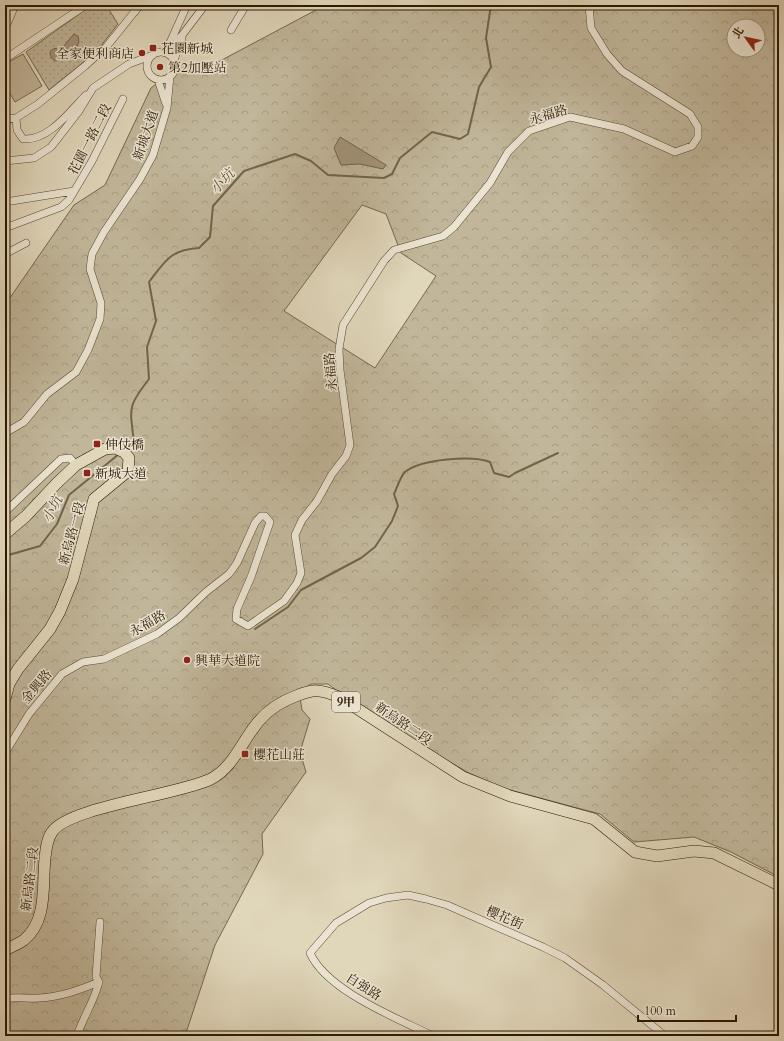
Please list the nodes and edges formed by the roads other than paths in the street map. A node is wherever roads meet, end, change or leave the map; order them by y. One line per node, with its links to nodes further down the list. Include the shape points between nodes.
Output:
1 (86, 5): 15 (street)
2 (131, 5): 9 (street)
3 (140, 5): 9 (street)
4 (187, 5): 13 (street)
5 (205, 5): 12 (street)
6 (246, 5): 11 (street)
7 (589, 5): 36 (street, 永福路, via 591,28 606,54 622,71 690,114 698,128 698,137 692,146 675,152 624,128 570,118 529,131 508,152 490,183 444,236 394,250 384,261 344,325 339,356 350,445 346,456 302,520 295,535 301,573 284,601 248,626 236,619 237,609 270,522 265,516 261,516 229,574 157,634)
8 (13, 10): 10 (street)
9 (135, 12): 24 (street, via 107,46 85,66 38,104)
10 (5, 29)
11 (231, 30)
12 (183, 34): 13 (street); 16 (street)
13 (166, 52): 14 (street); 16 (street)
14 (152, 55): 17 (street); 18 (street, via 147,61)
15 (5, 59)
16 (174, 60): 19 (street, via 175,69)
17 (129, 64): 18 (street); 21 (street)
18 (147, 69): 20 (street, via 150,76)
19 (170, 76): 20 (street); 23 (street, 新城大道)
20 (158, 80): 23 (street)
21 (93, 88): 24 (street, via 54,127 36,138 23,139 17,130); 26 (street, via 80,111 51,147 34,158)
22 (123, 99): 27 (street, 花園一路二段)
23 (167, 108): 32 (street, 新城大道, via 153,155 92,254 90,269 101,303 100,319 88,350 76,372 47,394 24,422)
24 (16, 118): 25 (street)
25 (5, 119)
26 (5, 162)
27 (74, 191): 28 (street, 花園一路二段); 29 (street, via 61,208)
28 (5, 202)
29 (5, 228)
30 (26, 243): 31 (street)
31 (5, 254)
32 (5, 433)
33 (76, 465): 34 (street, via 70,458 61,459); 35 (main road, 新烏路一段); 37 (main road, 新烏路一段, via 105,449 115,448 129,458 128,470 94,499 73,579 60,611 50,629 18,669 9,684)
34 (5, 512)
35 (5, 534)
36 (104, 659): 38 (street, 金興路, via 83,662 62,674 29,714)
37 (5, 699)
38 (5, 753)
39 (779, 885): 42 (main road, 新烏路二段 / 9甲, via 714,853 694,851 657,856 635,852 594,819 510,796 463,777 339,697 324,691 311,690 288,699 269,711 255,725 223,772 211,779 192,787 90,811 62,822 52,832 46,847 41,912 36,924 23,941)
40 (100, 922): 43 (street, via 96,977)
41 (322, 938): 46 (street, 自強路, via 310,954 314,963 349,993); 47 (street, 櫻花街, via 336,923 351,913 369,903 386,898 408,896 447,905 565,958 603,985)
42 (5, 950)
43 (99, 982): 44 (street, via 68,994 38,998 15,996); 45 (street, via 94,1000)
44 (5, 999)
45 (77, 1036)
46 (433, 1036)
47 (665, 1036)

